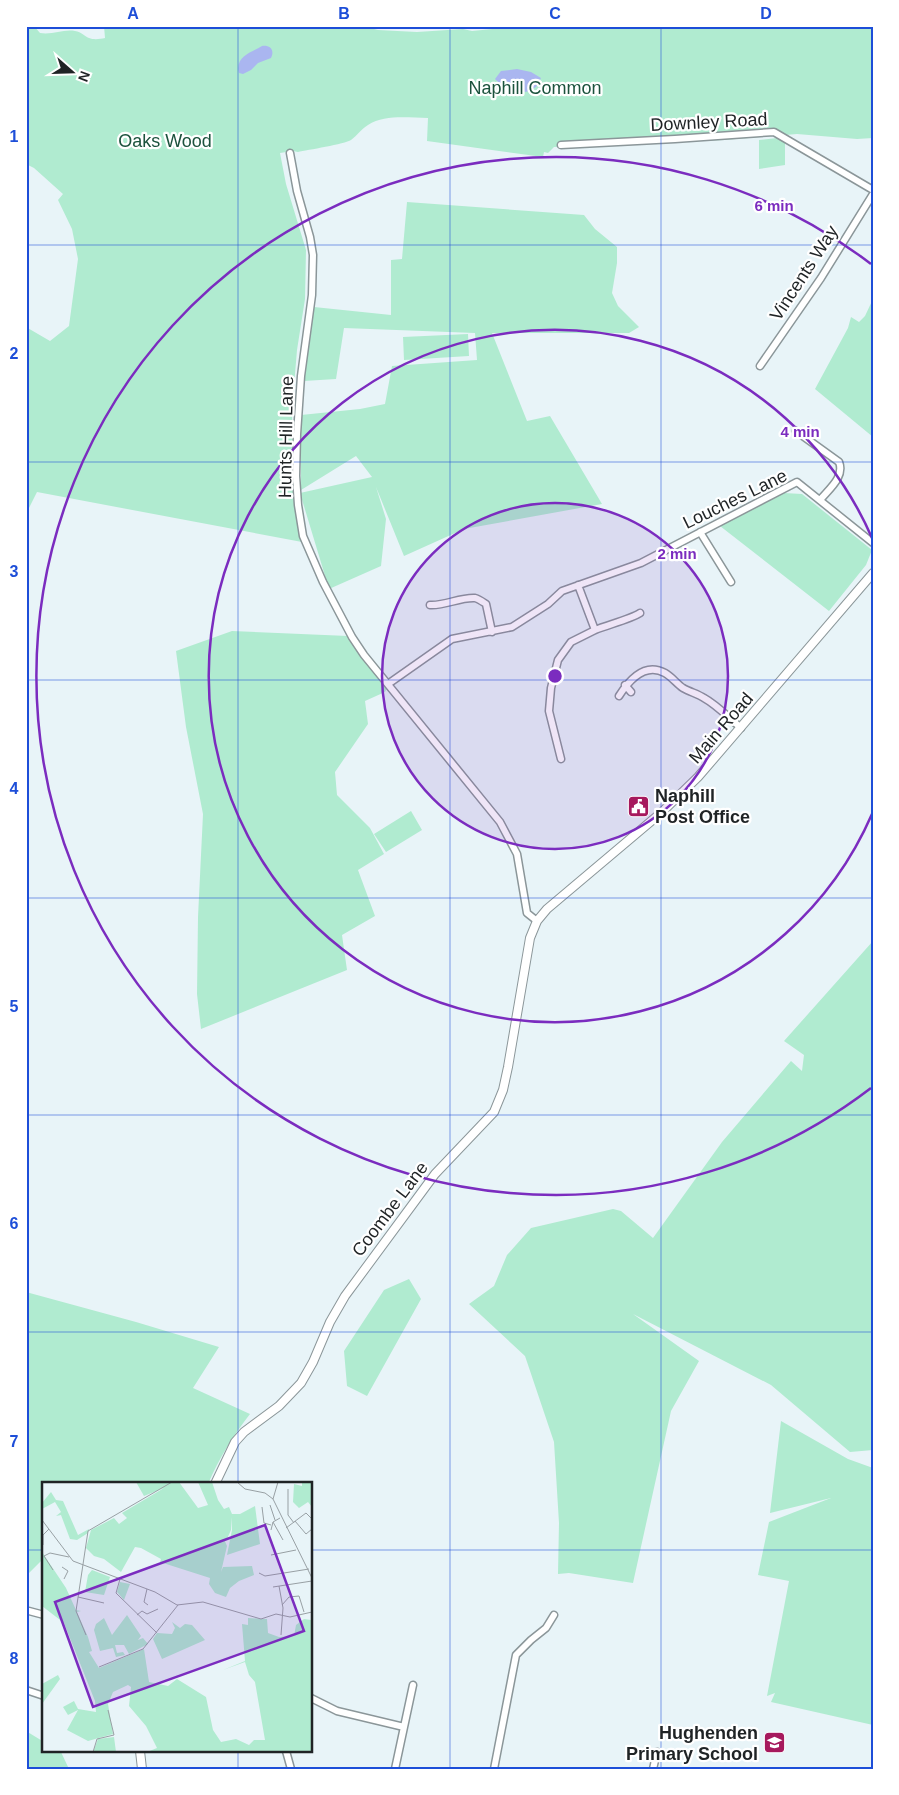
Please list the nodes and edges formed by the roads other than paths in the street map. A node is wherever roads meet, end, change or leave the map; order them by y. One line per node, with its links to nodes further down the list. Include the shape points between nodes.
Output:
1 (561, 145): 3 (street, Downley Road, via 774,132)
2 (290, 153): 16 (street, Hunts Hill Lane, via 313,255 312,295 297,434 296,476 303,536 352,637)
3 (873, 192): 4 (street, Vincents Way, via 821,278)
4 (760, 366)
5 (796, 431): 6 (street, via 838,462 841,468 841,475)
6 (820, 500): 7 (street, Louches Lane, via 797,482); 8 (street, Louches Lane)
7 (700, 532): 10 (street); 11 (street, Louches Lane, via 641,563)
8 (873, 543)
9 (873, 573): 20 (street, Main Road)
10 (731, 582)
11 (578, 585): 14 (street); 15 (street, Louches Lane, via 562,592 512,627)
12 (430, 605): 15 (street, via 476,598 486,604)
13 (640, 613): 14 (street)
14 (595, 630): 21 (street, via 572,642 558,660 549,711)
15 (492, 632): 16 (street, Louches Lane, via 452,639)
16 (388, 684): 22 (street, Hunts Hill Lane, via 500,822 517,854 527,913)
17 (625, 685): 18 (street); 19 (street); 20 (street, via 646,670 657,669 706,699)
18 (632, 692)
19 (619, 696)
20 (741, 728): 22 (street, Main Road, via 662,812 547,909)
21 (561, 759)
22 (535, 924): 23 (street, Coombe Lane, via 503,1090 494,1112 429,1181 345,1296 301,1383 280,1406 239,1437)
23 (216, 1482)
24 (29, 1611): 25 (street)
25 (42, 1614)
26 (554, 1615): 38 (street, via 546,1628 516,1655)
27 (413, 1685): 31 (street)
28 (26, 1690): 29 (street)
29 (42, 1695)
30 (312, 1698): 31 (street, via 337,1710)
31 (404, 1727): 37 (street)
32 (140, 1752): 35 (street)
33 (286, 1752): 36 (street)
34 (657, 1752): 39 (street)
35 (142, 1769)
36 (291, 1769)
37 (395, 1769)
38 (494, 1769)
39 (653, 1769)

